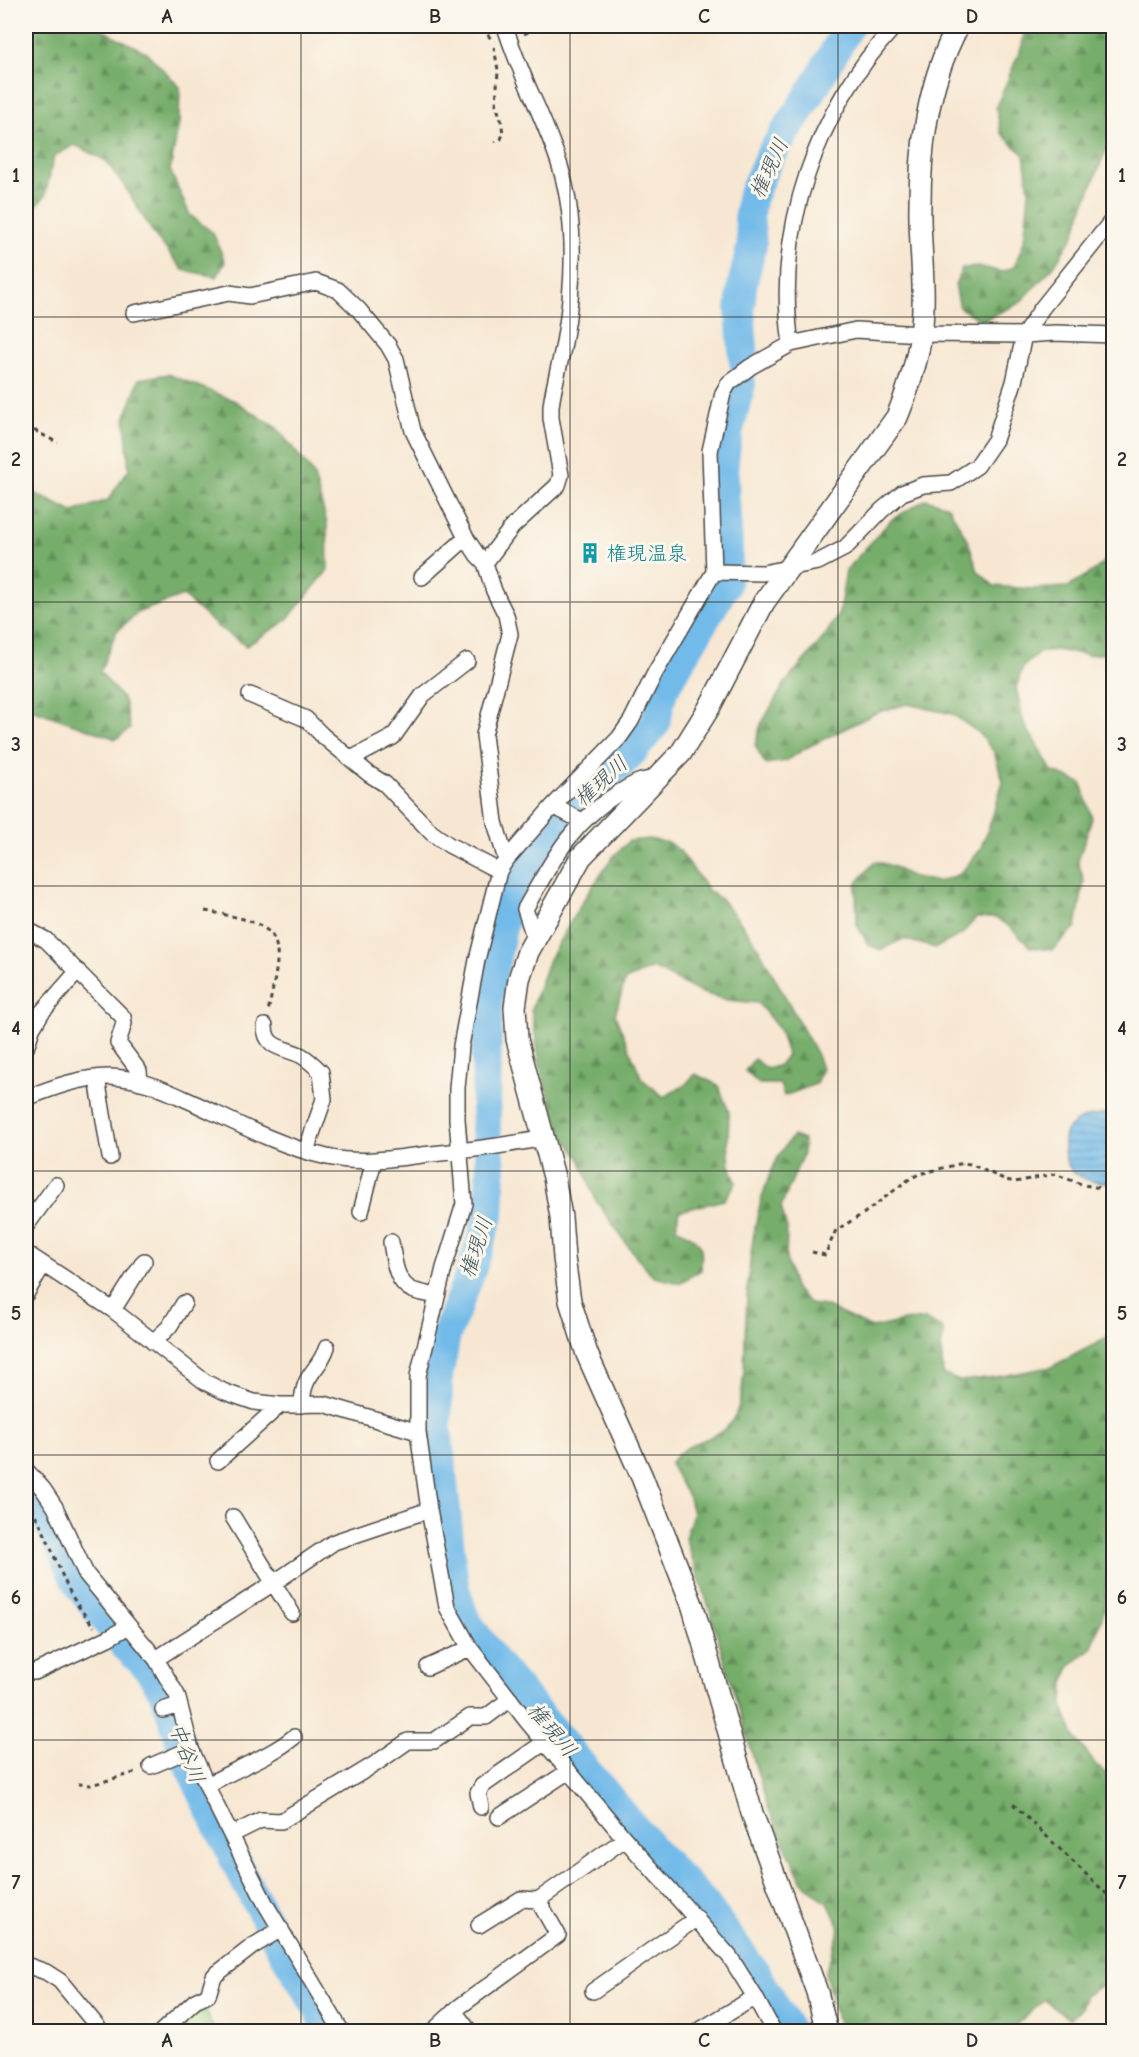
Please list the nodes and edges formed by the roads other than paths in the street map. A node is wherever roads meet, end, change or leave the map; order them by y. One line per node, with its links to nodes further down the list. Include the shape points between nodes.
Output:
1 (505, 26): 11 (street, via 560,168 570,215 570,294 551,406 561,475 558,485 512,527)
2 (895, 26): 9 (street, via 846,88 813,155 791,235 787,315)
3 (957, 26): 6 (street, via 931,95 921,153)
4 (1113, 218): 7 (street)
5 (134, 313): 10 (street, via 229,293 250,296 316,282 338,291 359,310 396,359 413,431)
6 (921, 334): 7 (street); 9 (street, via 856,330); 12 (street, via 910,386 897,417)
7 (1024, 335): 8 (street); 12 (street, via 995,441 977,466 951,483 923,485 902,493 845,548 818,562)
8 (1113, 335)
9 (791, 344): 13 (street, via 750,367 729,383 723,393 710,451)
10 (466, 538): 11 (street); 14 (street)
11 (485, 563): 21 (street, via 507,615 510,634 484,735)
12 (785, 569): 13 (street); 18 (street, via 709,708 681,753)
13 (723, 572): 19 (street, via 655,673 632,721)
14 (422, 577)
15 (467, 661): 17 (street, via 423,695 393,737)
16 (250, 695): 17 (street, via 306,719)
17 (351, 759): 21 (street, via 386,784 432,833 449,845)
18 (657, 778): 20 (street, via 642,779); 23 (street, via 581,857)
19 (557, 808): 20 (street); 21 (street)
20 (579, 820): 23 (street, via 525,909)
21 (503, 865): 31 (street, via 477,960 461,1046 457,1088)
22 (26, 929): 24 (street, via 46,940)
23 (535, 940): 30 (street, via 519,980 514,1007 517,1039)
24 (78, 971): 26 (street, via 42,1012); 28 (street, via 123,1017 118,1043 139,1071)
25 (265, 1026): 32 (street, via 269,1041 300,1055 321,1072 324,1099)
26 (26, 1048)
27 (97, 1078): 28 (street); 29 (street, via 56,1086); 33 (street)
28 (140, 1082): 32 (street)
29 (26, 1098)
30 (544, 1138): 31 (street); 88 (street, via 561,1217 570,1301 587,1354 642,1477 693,1607 752,1813 817,1992)
31 (466, 1150): 34 (street); 43 (street, via 464,1204)
32 (306, 1151): 34 (street, via 351,1162)
33 (110, 1157)
34 (374, 1160): 36 (street)
35 (56, 1185): 37 (street)
36 (361, 1212)
37 (26, 1226)
38 (26, 1253): 41 (street)
39 (377, 1254): 43 (street, via 392,1248 397,1274 404,1284)
40 (144, 1261): 45 (street)
41 (43, 1265): 42 (street); 45 (street)
42 (26, 1294)
43 (436, 1296): 50 (street, via 418,1376)
44 (184, 1303): 46 (street, via 169,1327)
45 (113, 1310): 46 (street)
46 (153, 1342): 48 (street, via 204,1382 254,1402)
47 (327, 1347): 49 (street, via 323,1359 308,1376)
48 (280, 1405): 49 (street); 51 (street)
49 (302, 1405): 50 (street, via 324,1404)
50 (418, 1432): 53 (street)
51 (218, 1461)
52 (26, 1470): 57 (street, via 55,1507 86,1574)
53 (429, 1510): 55 (street, via 333,1542); 58 (street, via 447,1607)
54 (233, 1517): 55 (street)
55 (272, 1584): 56 (street); 59 (street)
56 (292, 1613)
57 (126, 1627): 59 (street); 61 (street, via 35,1672)
58 (470, 1648): 60 (street); 62 (street)
59 (156, 1659): 65 (street, via 177,1695 172,1708)
60 (428, 1667)
61 (26, 1672)
62 (510, 1699): 64 (street); 71 (street, via 486,1717 470,1717 434,1741 408,1741 281,1821 261,1820)
63 (294, 1737): 68 (street, via 278,1750)
64 (545, 1742): 67 (street); 69 (street, via 482,1786 478,1793)
65 (191, 1749): 66 (street); 68 (street)
66 (152, 1766)
67 (569, 1771): 70 (street); 72 (street)
68 (208, 1785): 71 (street)
69 (481, 1806)
70 (500, 1817)
71 (231, 1835): 76 (street, via 266,1905)
72 (625, 1839): 73 (street); 74 (street)
73 (538, 1900): 75 (street, via 521,1899); 80 (street, via 558,1935)
74 (697, 1918): 78 (street); 79 (street, via 730,1957)
75 (479, 1925)
76 (275, 1933): 82 (street, via 214,1976 208,1995 195,2001); 83 (street)
77 (26, 1965): 81 (street, via 60,1982)
78 (593, 1991)
79 (756, 1997): 86 (street); 87 (street)
80 (454, 2011): 84 (street); 85 (street)
81 (102, 2031)
82 (161, 2031)
83 (342, 2031)
84 (432, 2031)
85 (470, 2031)
86 (697, 2031)
87 (774, 2031)
88 (827, 2031)

